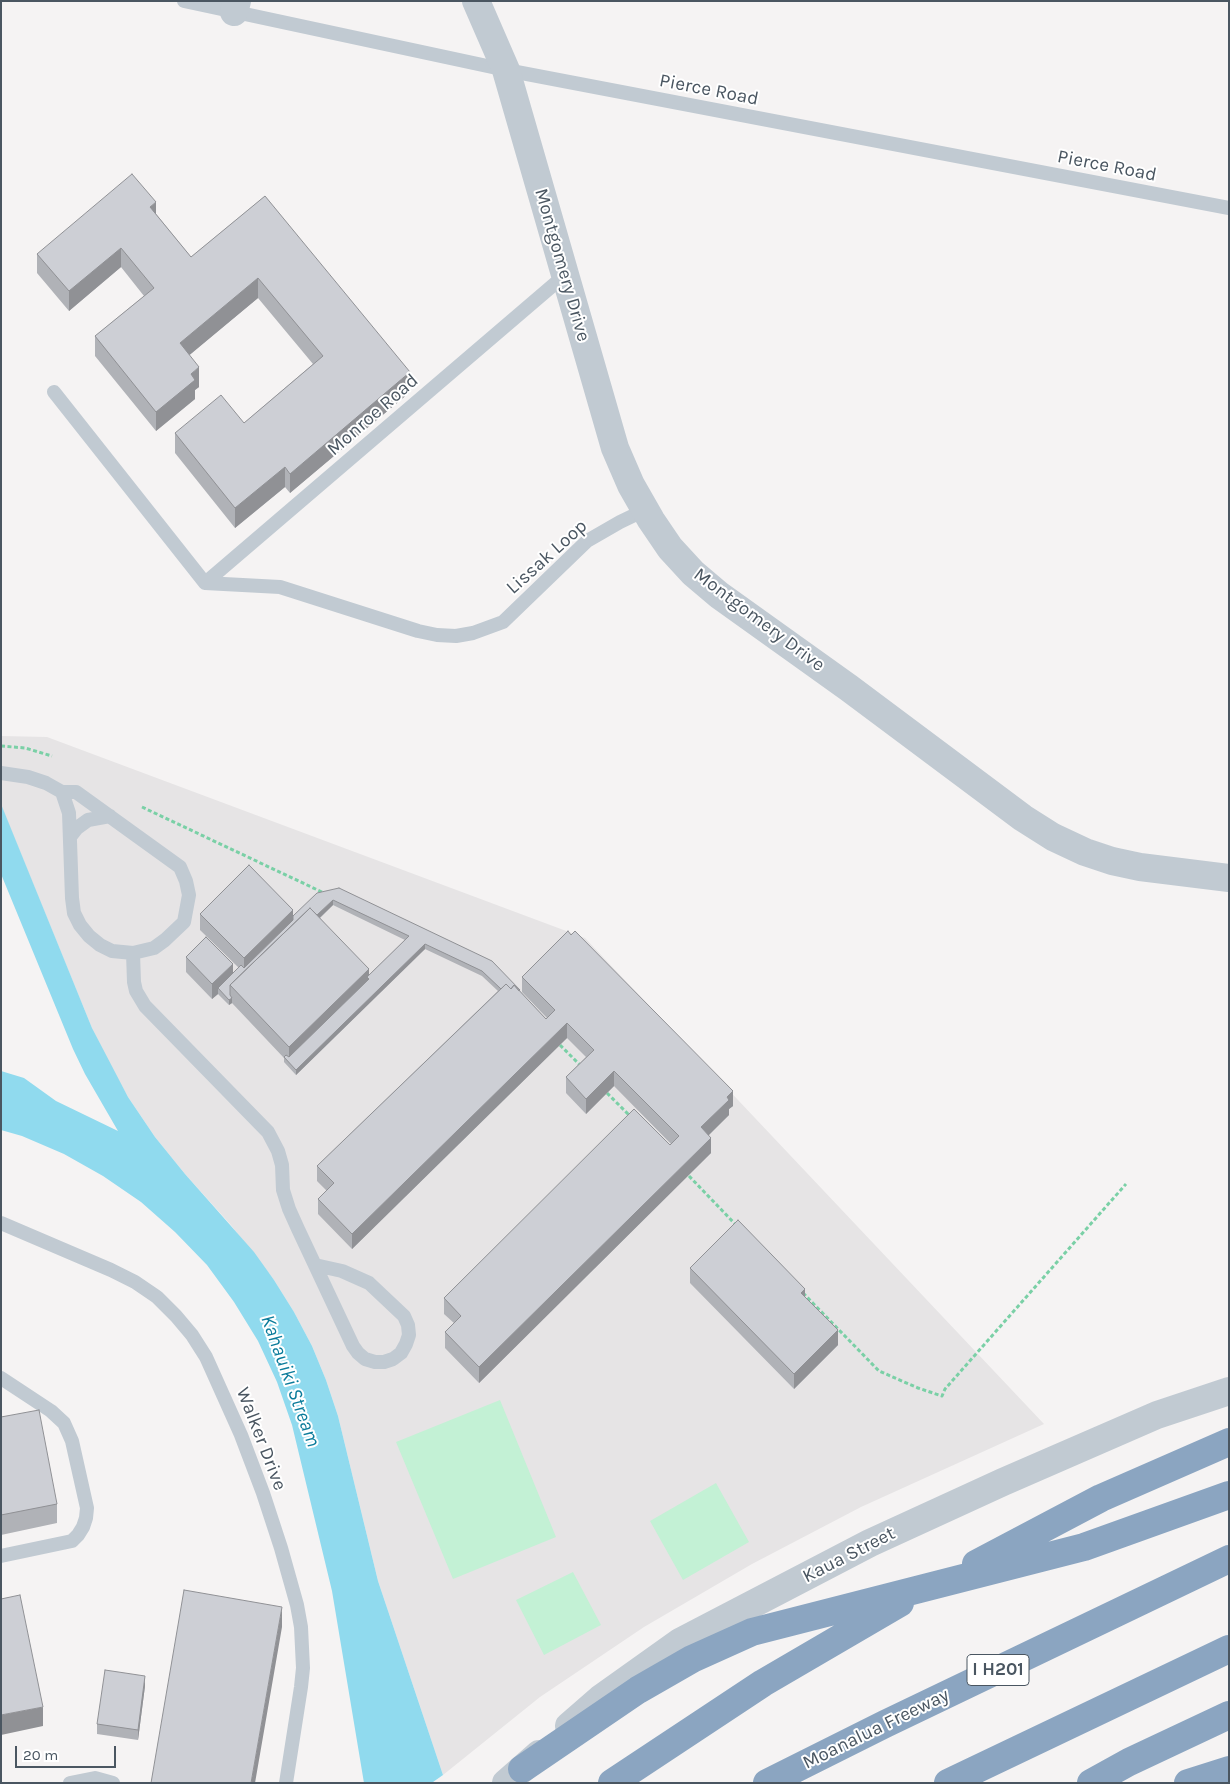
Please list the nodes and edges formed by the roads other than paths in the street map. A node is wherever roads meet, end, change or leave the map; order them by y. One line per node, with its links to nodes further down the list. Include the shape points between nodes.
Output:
1 (184, 1): 3 (lane, Pierce Road)
2 (476, 1): 4 (street, Montgomery Drive)
3 (235, 6): 4 (lane, Pierce Road)
4 (506, 70): 5 (lane, Pierce Road); 6 (street, Montgomery Drive)
5 (1229, 208)
6 (565, 275): 8 (street, Montgomery Drive, via 615,448); 9 (lane, Monroe Road)
7 (54, 392): 9 (lane)
8 (645, 510): 9 (lane, Lissak Loop, via 587,541 503,622 456,636 437,635 280,587); 14 (street, Montgomery Drive, via 670,548 719,595 1053,837 1085,852 1130,865)
9 (204, 583)
10 (2, 773): 11 (lane, via 28,777)
11 (62, 792): 12 (lane, via 76,792); 13 (lane, via 69,813)
12 (110, 816): 13 (lane, via 88,820); 15 (lane, via 180,867 189,895 184,922 180,926 154,948)
13 (70, 837): 15 (lane, via 72,898 80,925 100,945 112,951)
14 (1229, 878)
15 (132, 952): 17 (lane, via 136,991 145,1006 268,1132 282,1165 283,1190 289,1209)
16 (1, 1223): 30 (lane, Walker Drive, via 135,1282 176,1316 206,1357 262,1493 297,1605 303,1668)
17 (315, 1265): 17 (lane, via 358,1353 375,1362 393,1359 401,1353 409,1335 404,1316 369,1283 342,1271)
18 (1, 1378): 22 (lane, via 58,1416 69,1431 87,1508 86,1518 72,1541)
19 (1229, 1391): 27 (street, Kaua Street, via 1157,1416 1003,1482 870,1543 680,1642 600,1699)
20 (1229, 1442): 31 (highway, via 1101,1498 895,1606 763,1683)
21 (1229, 1495): 27 (highway, via 1084,1547 752,1632 692,1659 638,1690)
22 (1, 1556)
23 (1229, 1559): 32 (highway, Moanalua Freeway / I H201)
24 (1229, 1649): 33 (highway)
25 (1229, 1715): 34 (highway)
26 (1229, 1770): 35 (highway)
27 (514, 1776)
28 (70, 1783): 29 (lane, via 95,1778)
29 (113, 1783)
30 (286, 1783)
31 (612, 1783)
32 (767, 1783)
33 (948, 1783)
34 (1091, 1783)
35 (1188, 1783)

